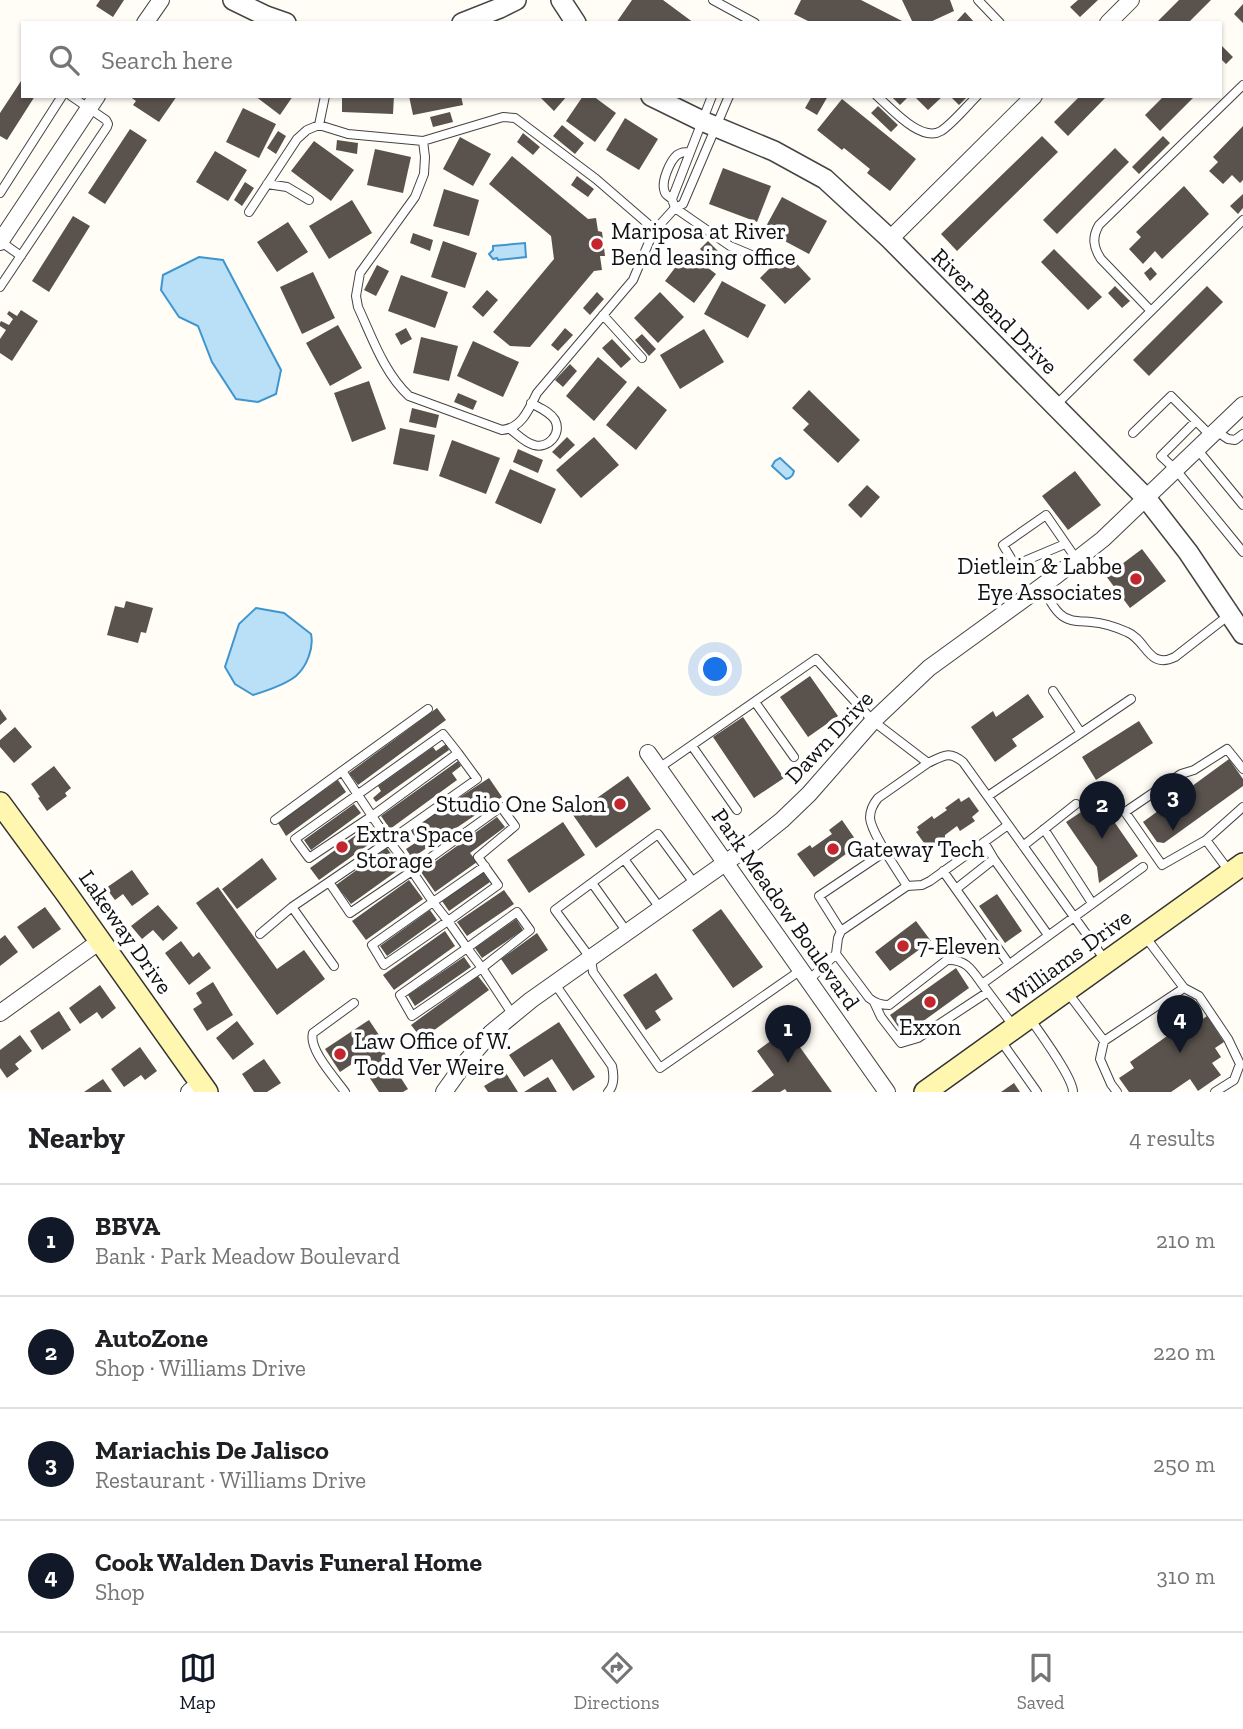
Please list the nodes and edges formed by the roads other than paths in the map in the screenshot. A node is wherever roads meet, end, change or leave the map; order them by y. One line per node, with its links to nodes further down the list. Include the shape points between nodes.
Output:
1 (160, 0): 9 (street)
2 (233, 0): 10 (street)
3 (516, 0): 11 (street)
4 (561, 0): 12 (street)
5 (713, 0): 8 (lane)
6 (978, 0): 13 (lane)
7 (1131, 0): 14 (street)
8 (744, 20)
9 (146, 21)
10 (280, 21)
11 (467, 21)
12 (575, 21)
13 (998, 21)
14 (1110, 21)
15 (1243, 85): 42 (lane, via 1096,232 1096,252)
16 (61, 98): 30 (lane)
17 (325, 98): 26 (lane)
18 (655, 98): 25 (street, River Bend Drive)
19 (712, 98): 25 (lane)
20 (728, 98): 25 (lane)
21 (879, 98): 22 (lane, via 928,134 942,131)
22 (975, 98)
23 (1032, 98): 37 (street)
24 (93, 102): 38 (street); 39 (lane, via 107,127)
25 (709, 124): 28 (lane); 33 (lane, via 683,204); 37 (street, River Bend Drive, via 825,179)
26 (319, 125): 27 (lane, via 348,134); 29 (lane, via 298,139)
27 (423, 141): 36 (lane, via 503,117 515,118); 49 (lane, via 424,174 415,197 359,273 358,307 391,374 409,396)
28 (689, 152): 31 (lane); 31 (lane, via 676,156 667,174 664,188)
29 (267, 184): 32 (lane, via 287,187); 34 (lane)
30 (0, 193)
31 (671, 198): 33 (lane)
32 (309, 200)
33 (675, 208): 36 (lane); 40 (lane)
34 (249, 212)
35 (1243, 220): 42 (lane)
36 (656, 230): 43 (lane, via 633,280)
37 (890, 239): 47 (street, River Bend Drive)
38 (0, 241): 39 (lane)
39 (21, 256): 41 (lane)
40 (754, 257)
41 (0, 287)
42 (1151, 311): 47 (lane)
43 (603, 315): 44 (lane); 45 (lane)
44 (642, 358)
45 (531, 403): 49 (lane, via 527,414); 49 (lane, via 555,420 553,440 535,445)
46 (1243, 405): 51 (street, Dawn Drive)
47 (1055, 406): 55 (street, River Bend Drive)
48 (1196, 421): 50 (lane, via 1171,396); 51 (lane); 54 (lane, via 1161,456)
49 (510, 429)
50 (1133, 433)
51 (1213, 433): 52 (lane, via 1235,440); 53 (street, Dawn Drive)
52 (1243, 433)
53 (1197, 449): 54 (street, Dawn Drive); 56 (lane)
54 (1176, 470): 55 (street, Dawn Drive); 58 (lane)
55 (1146, 498): 59 (street, Dawn Drive); 61 (street, River Bend Drive)
56 (1243, 505)
57 (1065, 544): 57 (lane, via 1046,515 1003,545 1015,565); 59 (lane)
58 (1243, 552)
59 (1076, 560): 60 (street, Dawn Drive)
60 (1042, 586): 61 (lane, via 1060,614 1127,632 1160,660 1175,657); 67 (street, Dawn Drive, via 929,668)
61 (1230, 614): 62 (street, River Bend Drive)
62 (1243, 634)
63 (1053, 691): 68 (lane)
64 (1131, 699): 68 (lane)
65 (755, 702): 67 (lane, via 816,659); 69 (lane); 72 (lane)
66 (428, 709): 76 (lane)
67 (873, 721): 73 (lane); 94 (street, Dawn Drive, via 782,820)
68 (1081, 733): 78 (lane)
69 (692, 746): 74 (lane); 82 (lane)
70 (458, 753): 77 (lane, via 443,734); 83 (lane); 88 (lane, via 477,779)
71 (648, 753): 74 (street, Park Meadow Boulevard)
72 (794, 757)
73 (928, 763): 78 (lane, via 956,756); 91 (lane, via 873,803 872,827)
74 (659, 769): 94 (street, Park Meadow Boulevard)
75 (1243, 769): 87 (lane, via 1227,748 1125,812 1162,865)
76 (342, 771): 77 (lane); 84 (lane)
77 (357, 794): 83 (lane); 83 (lane, via 295,838 302,849 309,859)
78 (988, 796): 85 (lane)
79 (0, 803): 116 (main road, Lakeway Drive)
80 (1076, 804): 86 (lane)
81 (1243, 807): 87 (lane)
82 (737, 810)
83 (372, 816): 88 (lane)
84 (275, 820)
85 (1008, 825): 89 (lane); 90 (lane)
86 (1044, 829): 90 (lane); 106 (lane)
87 (1206, 840): 97 (lane)
88 (389, 841): 98 (lane); 100 (lane)
89 (984, 842): 93 (lane); 99 (lane)
90 (1023, 846): 109 (lane)
91 (886, 851): 103 (lane); 111 (lane, via 819,897)
92 (624, 859): 101 (lane); 102 (lane, via 658,834); 108 (lane)
93 (995, 859): 104 (lane); 114 (lane)
94 (724, 862): 102 (street, Dawn Drive); 124 (street, Park Meadow Boulevard)
95 (485, 866): 98 (lane, via 478,857 514,826 501,807); 105 (lane); 110 (lane, via 498,885)
96 (1143, 867): 106 (lane)
97 (1237, 869): 115 (main road, Williams Drive)
98 (412, 871): 100 (lane, via 350,913); 105 (lane)
99 (943, 871): 103 (lane, via 922,885); 104 (lane)
100 (329, 882): 107 (lane)
101 (592, 883): 112 (lane); 119 (lane, via 555,910)
102 (694, 883): 108 (street, Dawn Drive)
103 (907, 886): 111 (lane)
104 (956, 889): 121 (lane)
105 (433, 902): 110 (lane); 110 (lane, via 372,945 384,965)
106 (1092, 903): 109 (lane)
107 (292, 907): 113 (lane); 122 (lane)
108 (660, 908): 112 (street, Dawn Drive)
109 (1074, 916): 114 (lane); 120 (lane)
110 (447, 921): 117 (lane)
111 (841, 931): 118 (lane)
112 (627, 932): 119 (street, Dawn Drive)
113 (260, 934)
114 (1048, 935): 121 (lane)
115 (1144, 935): 120 (main road, Williams Drive); 127 (lane)
116 (100, 942): 132 (street); 136 (main road, Lakeway Drive)
117 (467, 948): 123 (lane); 123 (lane, via 517,912 530,930); 123 (lane, via 400,995 412,1016)
118 (836, 954): 124 (lane); 130 (lane)
119 (591, 959): 124 (lane, via 593,972 660,1068); 125 (street, Dawn Drive)
120 (1107, 962): 128 (main road, Williams Drive)
121 (1009, 964): 126 (lane)
122 (334, 966)
123 (482, 968): 133 (lane)
124 (804, 976): 140 (street, Park Meadow Boulevard)
125 (555, 984): 133 (street, Dawn Drive); 139 (lane, via 612,1066)
126 (982, 984): 129 (lane); 130 (lane, via 968,965 947,960 889,1005)
127 (1184, 988): 135 (lane); 145 (lane, via 1199,996 1240,1064 1234,1080)
128 (1066, 991): 134 (main road, Williams Drive); 135 (lane)
129 (988, 992): 130 (lane, via 918,1038 901,1042); 134 (lane)
130 (874, 1002)
131 (354, 1003): 137 (lane, via 311,1038 313,1048)
132 (0, 1013)
133 (513, 1016): 138 (street, Dawn Drive, via 491,1033)
134 (1015, 1028): 141 (main road, Williams Drive); 142 (lane); 143 (lane, via 1065,1072)
135 (1104, 1041): 144 (lane, via 1100,1059)
136 (199, 1089)
137 (345, 1092)
138 (445, 1092)
139 (608, 1092)
140 (887, 1092)
141 (925, 1092)
142 (1037, 1092)
143 (1073, 1092)
144 (1117, 1092)
145 (1215, 1092)

